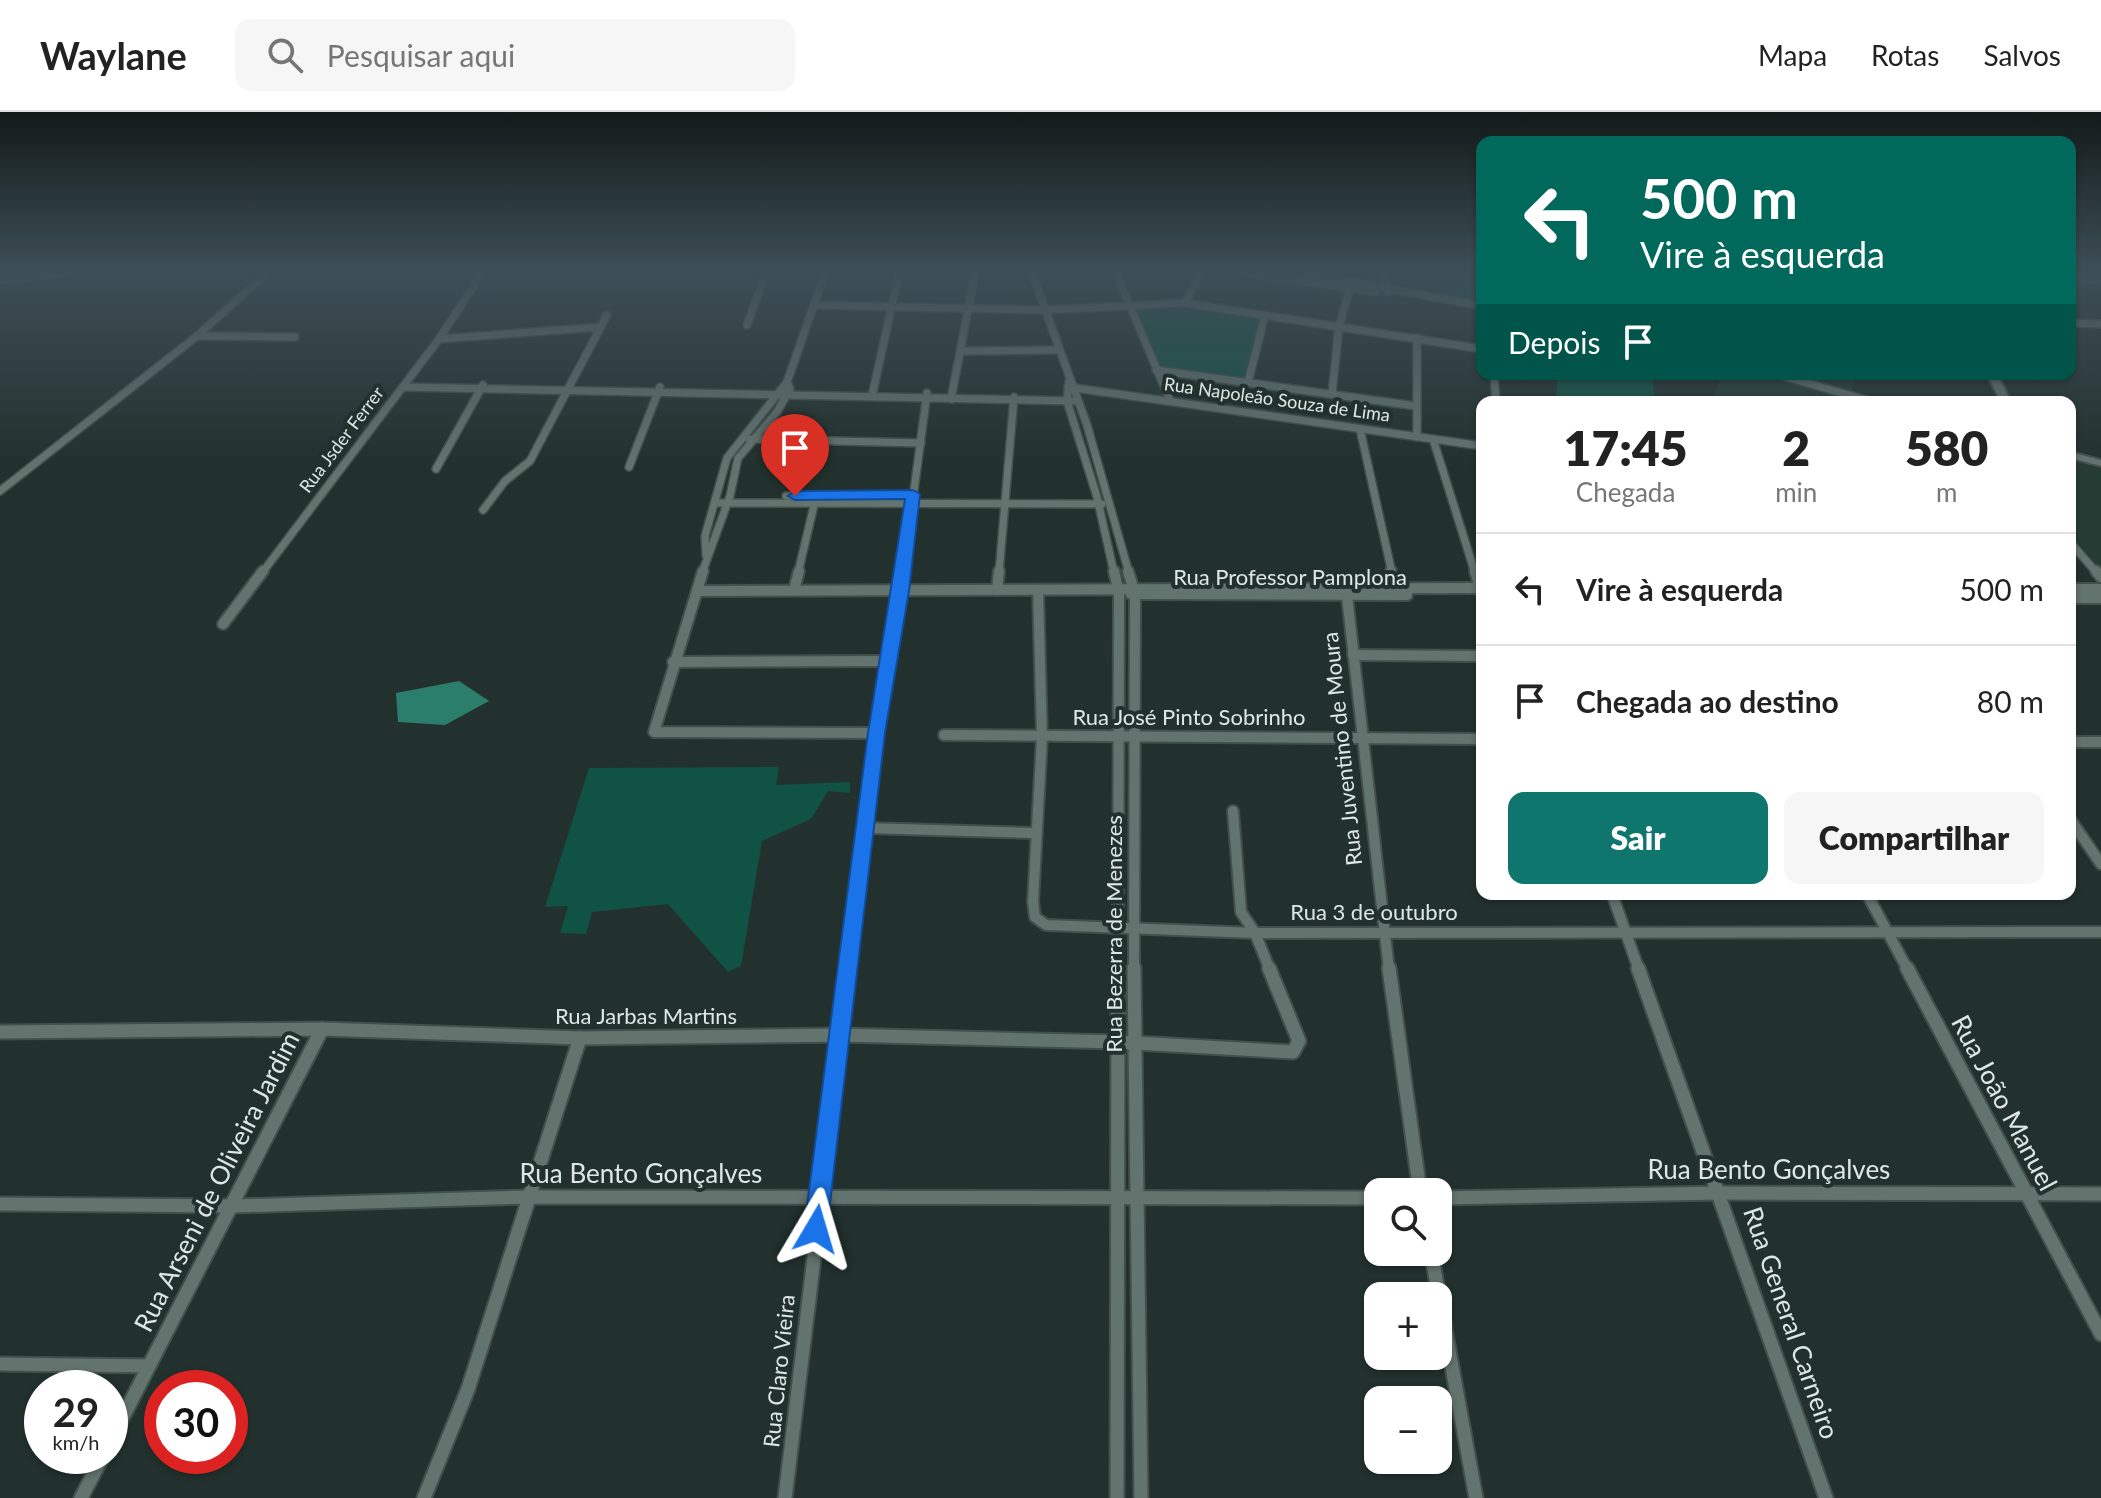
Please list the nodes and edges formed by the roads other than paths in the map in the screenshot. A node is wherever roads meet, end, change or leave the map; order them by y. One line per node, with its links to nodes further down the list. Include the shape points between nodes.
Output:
1 (195, 338): 46 (street)
2 (457, 338): 12 (street)
3 (595, 338): 21 (street)
4 (802, 338): 23 (street)
5 (884, 338): 24 (street)
6 (963, 338): 15 (street)
7 (1054, 338): 14 (street, Rua Bezerra de Menezes)
8 (1142, 338): 16 (street)
9 (1259, 338): 18 (street)
10 (1338, 338): 26 (street)
11 (1417, 338): 13 (street); 32 (street)
12 (439, 339): 19 (street, Rua Jsder Ferrer)
13 (1476, 348)
14 (1058, 350): 15 (street); 25 (street, Rua Bezerra de Menezes)
15 (961, 351): 28 (street)
16 (1156, 370): 18 (street); 31 (street)
17 (1797, 380): 29 (street)
18 (1248, 382): 26 (street)
19 (405, 384): 20 (street, Rua Napoleão Souza de Lima); 74 (street, Rua Jsder Ferrer)
20 (482, 386): 21 (street, Rua Napoleão Souza de Lima); 45 (street)
21 (570, 388): 22 (street, Rua Napoleão Souza de Lima); 53 (street, via 530,461 505,481)
22 (659, 389): 23 (street, Rua Napoleão Souza de Lima); 44 (street)
23 (784, 389): 24 (street, Rua Napoleão Souza de Lima); 33 (street); 34 (street)
24 (873, 393): 27 (street, Rua Napoleão Souza de Lima)
25 (1071, 393): 30 (street, Rua Napoleão Souza de Lima); 31 (street, Rua Napoleão Souza de Lima); 52 (street, Rua Bezerra de Menezes)
26 (1332, 394): 32 (street)
27 (927, 396): 28 (street, Rua Napoleão Souza de Lima); 40 (street, Rua Claro Vieira)
28 (952, 396): 30 (street, Rua Napoleão Souza de Lima)
29 (1852, 396)
30 (1014, 398): 48 (street)
31 (1170, 400): 35 (street, Rua Napoleão Souza de Lima)
32 (1416, 406): 36 (street)
33 (766, 411): 34 (street); 37 (street)
34 (777, 412): 38 (street)
35 (1360, 429): 36 (street, Rua Napoleão Souza de Lima); 70 (street)
36 (1417, 437): 39 (street, Rua Napoleão Souza de Lima)
37 (743, 438): 38 (street); 50 (street, via 729,454)
38 (754, 439): 40 (street); 51 (street, via 738,458)
39 (1433, 439): 41 (street, Rua Napoleão Souza de Lima); 58 (street)
40 (921, 443): 47 (street, Rua Claro Vieira)
41 (1476, 445)
42 (2076, 457): 43 (street)
43 (2101, 463)
44 (629, 467)
45 (436, 469)
46 (0, 491)
47 (913, 498): 48 (street); 49 (street); 67 (street, Rua Claro Vieira)
48 (1006, 498): 52 (street); 63 (street)
49 (816, 499): 51 (street); 62 (street)
50 (717, 500): 51 (street); 57 (street, via 705,536)
51 (728, 500): 57 (street)
52 (1103, 500): 55 (street, Rua Bezerra de Menezes); 56 (street, Rua Bezerra de Menezes)
53 (483, 510)
54 (2076, 549): 59 (street)
55 (1111, 556): 56 (street); 64 (street, Rua Bezerra de Menezes)
56 (1125, 556): 65 (street, Rua Bezerra de Menezes)
57 (707, 557): 66 (street)
58 (1476, 575)
59 (2101, 577)
60 (2076, 589): 61 (street)
61 (2101, 589)
62 (794, 590): 66 (street, Rua Professor Pamplona); 67 (street, Rua Professor Pamplona)
63 (997, 590): 67 (street, Rua Professor Pamplona); 68 (street, Rua Professor Pamplona)
64 (1118, 590): 65 (street, Rua Professor Pamplona); 68 (street, Rua Professor Pamplona); 75 (street, Rua Bezerra de Menezes)
65 (1134, 590): 69 (street, Rua Professor Pamplona); 76 (street, Rua Bezerra de Menezes)
66 (697, 591): 80 (street)
67 (901, 591): 79 (street, Rua Claro Vieira)
68 (1038, 591): 83 (street)
69 (1346, 591): 70 (street, Rua Professor Pamplona); 77 (street, Rua Juventino de Moura)
70 (1396, 591): 71 (street, Rua Professor Pamplona)
71 (1476, 591)
72 (2076, 598): 73 (street)
73 (2101, 598)
74 (223, 624)
75 (1119, 629): 76 (street); 84 (street, Rua Bezerra de Menezes)
76 (1135, 629): 86 (street, Rua Bezerra de Menezes)
77 (1353, 655): 78 (street); 85 (street, Rua Juventino de Moura)
78 (1476, 656)
79 (887, 661): 80 (street); 81 (street, Rua Claro Vieira)
80 (673, 662): 81 (street, via 654,732)
81 (877, 733): 93 (street, Rua Claro Vieira)
82 (944, 735): 83 (street, Rua José Pinto Sobrinho)
83 (1042, 737): 84 (street, Rua José Pinto Sobrinho); 95 (street)
84 (1120, 737): 86 (street, Rua José Pinto Sobrinho); 91 (street, Rua Bezerra de Menezes)
85 (1361, 737): 86 (street, Rua José Pinto Sobrinho); 87 (street, Rua José Pinto Sobrinho); 101 (street, Rua Juventino de Moura)
86 (1134, 738): 92 (street, Rua Bezerra de Menezes)
87 (1476, 739)
88 (2076, 742): 89 (street)
89 (2101, 742)
90 (1233, 811): 103 (street, via 1239,902)
91 (1118, 824): 92 (street); 99 (street, Rua Bezerra de Menezes)
92 (1134, 825): 100 (street, Rua Bezerra de Menezes)
93 (867, 828): 95 (street); 108 (street, Rua Claro Vieira)
94 (2076, 828): 96 (street)
95 (1035, 833): 99 (street, Rua 3 de outubro, via 1035,917 1046,925)
96 (2101, 864)
97 (1614, 900): 104 (street, Rua General Carneiro)
98 (1870, 900): 105 (street, Rua João Manuel)
99 (1117, 929): 100 (street, Rua 3 de outubro); 110 (street, Rua Bezerra de Menezes)
100 (1133, 930): 103 (street, Rua 3 de outubro); 111 (street, Rua Bezerra de Menezes)
101 (1384, 931): 103 (street, Rua 3 de outubro); 104 (street, Rua 3 de outubro); 112 (street, Rua Juventino de Moura)
102 (2101, 932): 105 (street, Rua 3 de outubro)
103 (1255, 933): 111 (street, Rua Jarbas Martins, via 1299,1041 1293,1052)
104 (1624, 934): 105 (street, Rua 3 de outubro); 113 (street, Rua General Carneiro)
105 (1890, 934): 114 (street, Rua João Manuel)
106 (322, 1029): 107 (street, Rua Jarbas Martins); 109 (street, Rua Jarbas Martins); 123 (street, Rua Arseni de Oliveira Jardim)
107 (0, 1032)
108 (842, 1035): 109 (street, Rua Jarbas Martins); 110 (street, Rua Jarbas Martins); 121 (street, Rua Claro Vieira)
109 (580, 1038): 118 (street)
110 (1118, 1042): 111 (street, Rua Jarbas Martins); 116 (street, Rua Bezerra de Menezes)
111 (1134, 1043): 117 (street, Rua Bezerra de Menezes)
112 (1418, 1178)
113 (1720, 1193): 114 (street, Rua Bento Gonçalves); 120 (street, Rua Bento Gonçalves); 136 (street, Rua General Carneiro)
114 (2026, 1194): 115 (street, Rua Bento Gonçalves); 125 (street, Rua João Manuel)
115 (2101, 1194)
116 (1119, 1196): 117 (street, Rua Bento Gonçalves); 121 (street, Rua Bento Gonçalves); 133 (street, Rua Bezerra de Menezes)
117 (1135, 1196): 119 (street, Rua Bento Gonçalves); 134 (street, Rua Bezerra de Menezes)
118 (528, 1197): 121 (street, Rua Bento Gonçalves); 123 (street, Rua Bento Gonçalves); 131 (street, via 468,1389)
119 (1364, 1198)
120 (1452, 1198)
121 (819, 1199): 132 (street, Rua Claro Vieira)
122 (0, 1204): 123 (street, Rua Bento Gonçalves)
123 (234, 1206): 127 (street, Rua Arseni de Oliveira Jardim)
124 (1434, 1266): 135 (street)
125 (2101, 1334)
126 (0, 1364): 127 (street)
127 (149, 1366): 128 (street, Rua Arseni de Oliveira Jardim)
128 (128, 1407)
129 (94, 1474): 130 (street)
130 (81, 1498)
131 (424, 1498)
132 (785, 1498)
133 (1117, 1498)
134 (1141, 1498)
135 (1476, 1498)
136 (1826, 1498)

